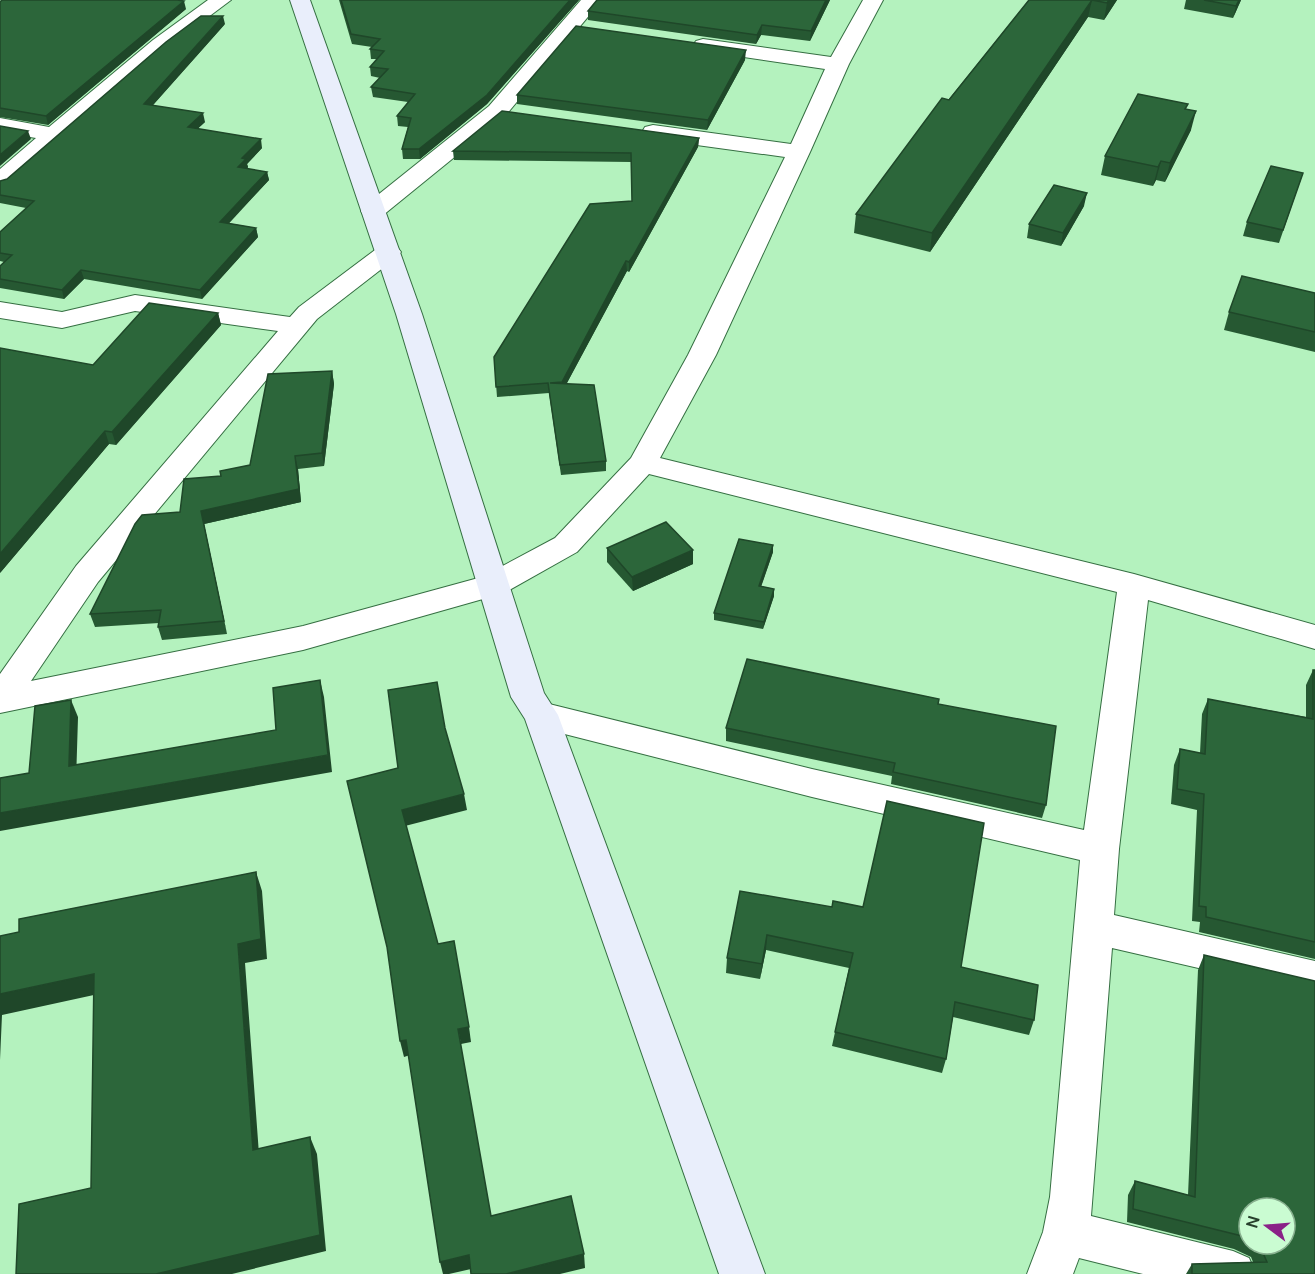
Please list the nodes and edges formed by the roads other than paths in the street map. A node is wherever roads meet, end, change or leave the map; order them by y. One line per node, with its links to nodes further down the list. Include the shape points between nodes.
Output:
1 (221, 0): 13 (street, via 160,44)
2 (300, 0): 16 (street)
3 (592, 0): 5 (street)
4 (873, 0): 8 (street)
5 (570, 26): 6 (street); 9 (street)
6 (593, 29)
7 (687, 42): 8 (street)
8 (838, 64): 14 (street)
9 (497, 111): 10 (street); 16 (street)
10 (520, 114)
11 (0, 125): 13 (street)
12 (636, 130): 14 (street)
13 (54, 135): 15 (street)
14 (799, 152): 20 (street, via 702,355)
15 (0, 181)
16 (373, 211): 17 (street)
17 (388, 252): 19 (street); 21 (street)
18 (0, 310): 19 (street, via 62,320 135,303)
19 (297, 326): 24 (street, via 87,574)
20 (644, 463): 21 (street, via 566,545); 22 (street)
21 (493, 585): 24 (street, via 303,638); 25 (street, via 528,697)
22 (1134, 585): 23 (street); 26 (street)
23 (1315, 637)
24 (0, 700)
25 (541, 715): 26 (street); 30 (street)
26 (1100, 849): 27 (street)
27 (1095, 927): 28 (street); 29 (street)
28 (1315, 978)
29 (1066, 1232): 31 (street); 32 (street)
30 (742, 1274)
31 (1050, 1274)
32 (1233, 1274)

